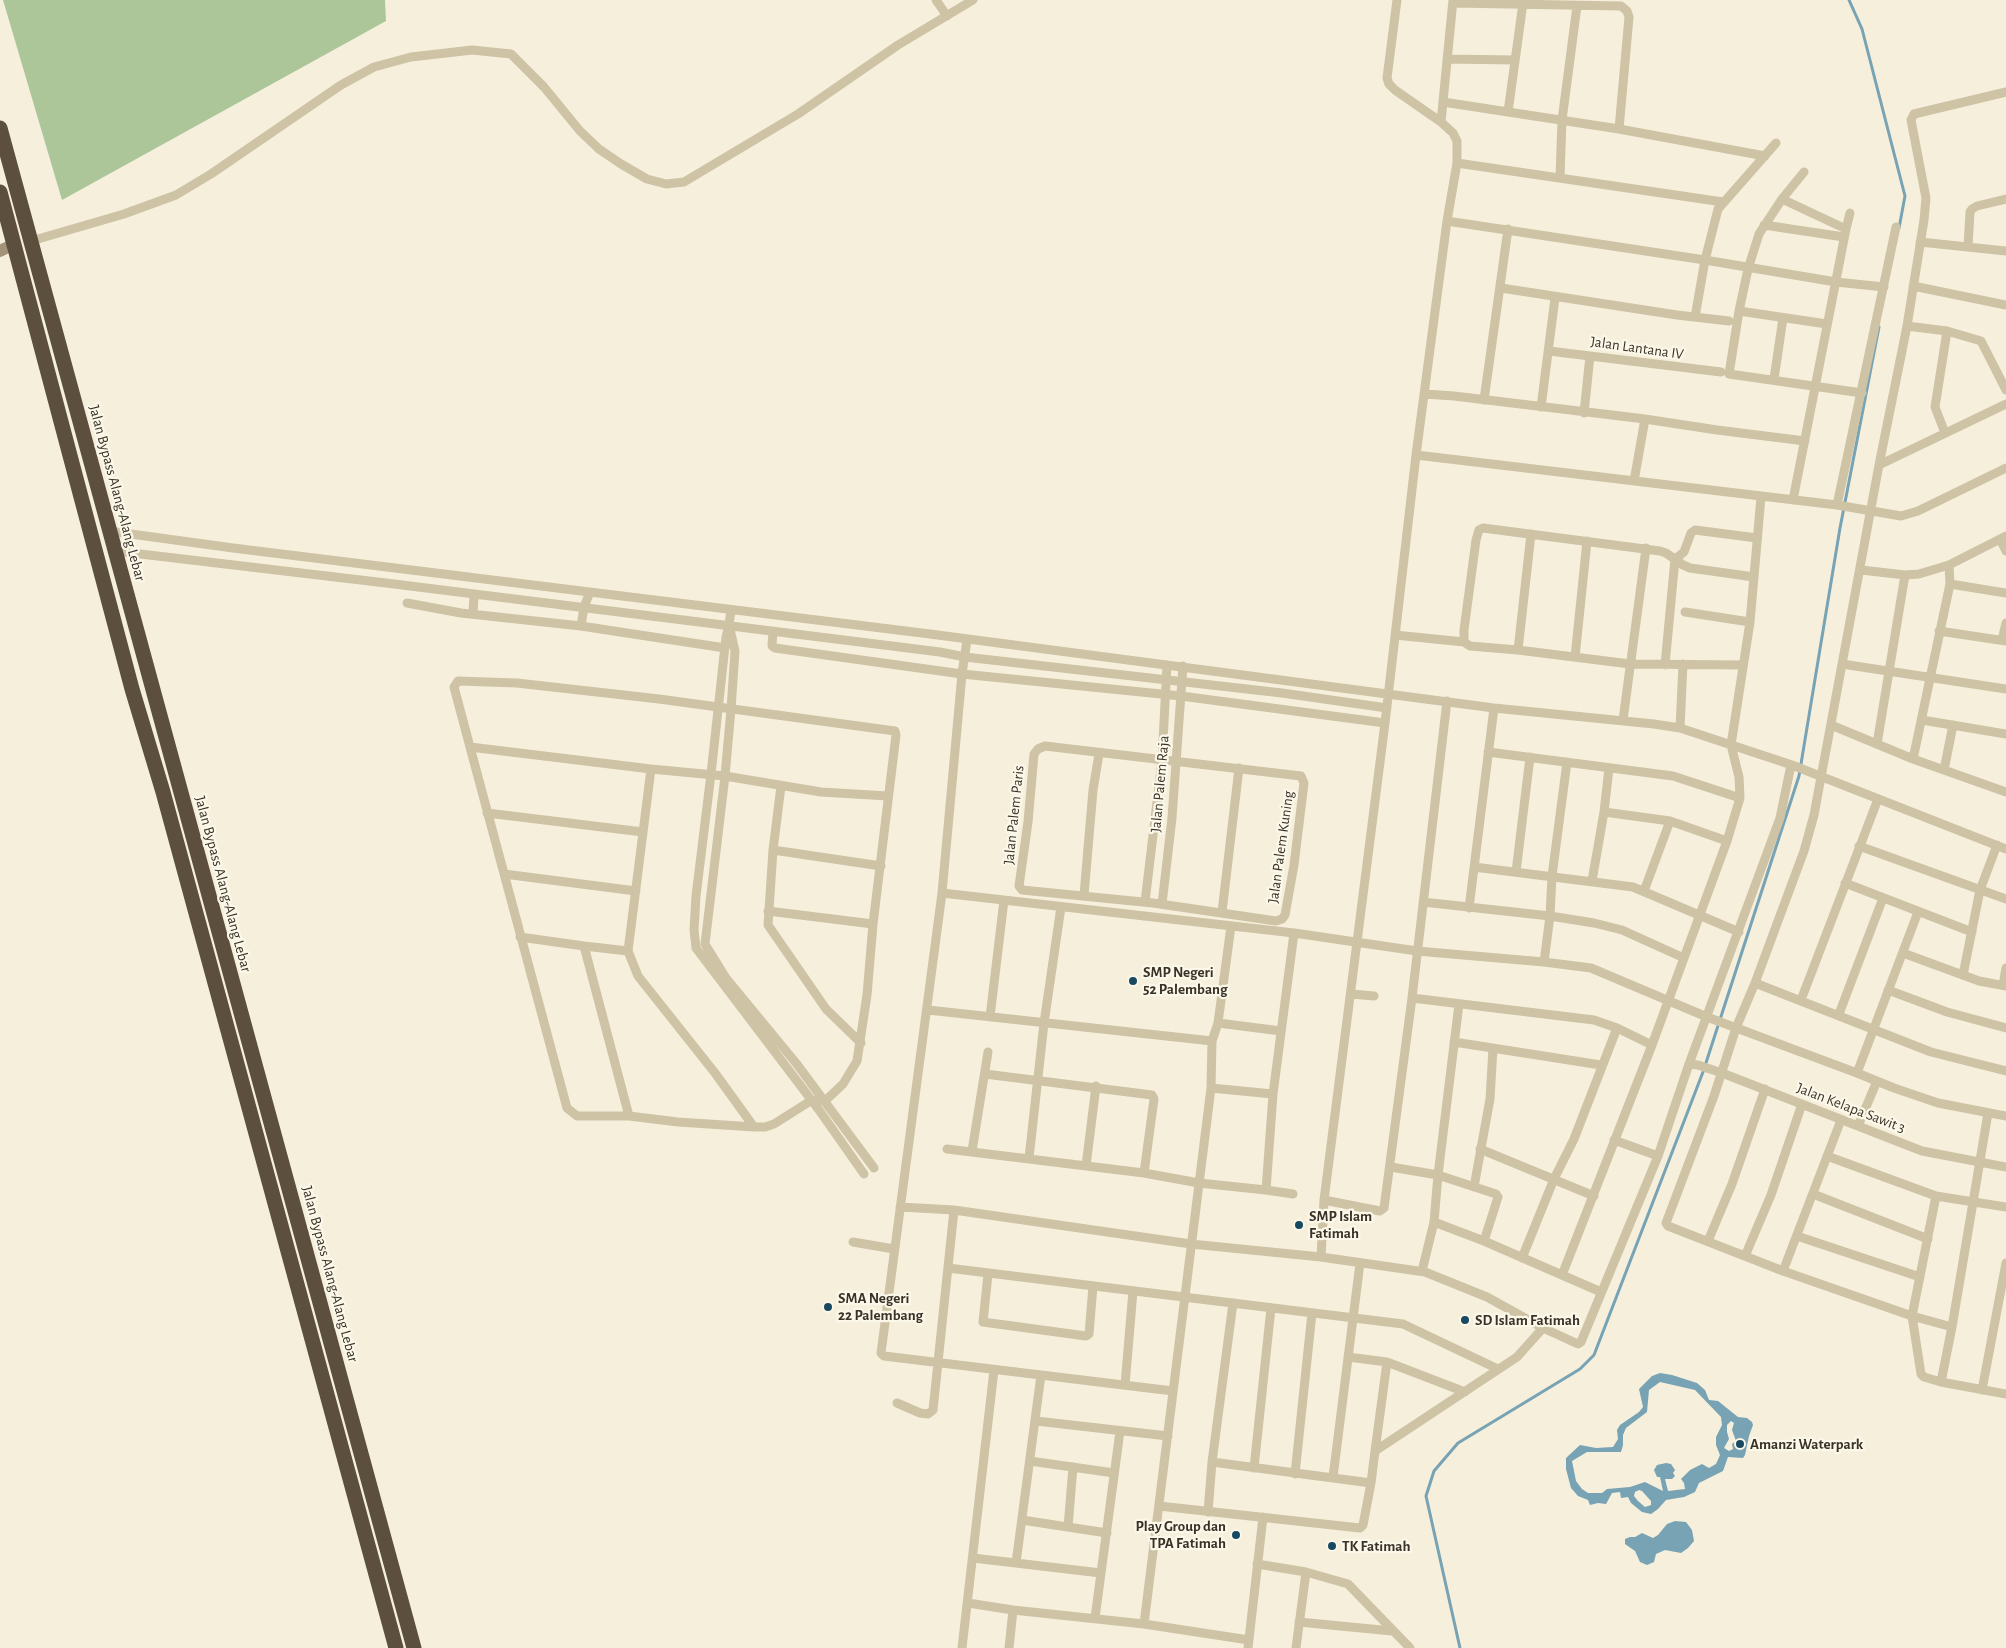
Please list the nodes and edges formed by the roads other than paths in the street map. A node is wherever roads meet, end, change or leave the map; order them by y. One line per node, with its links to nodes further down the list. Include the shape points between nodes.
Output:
1 (936, 0): 7 (street)
2 (973, 0): 7 (street)
3 (1397, 0): 14 (street, via 1387,78 1394,90)
4 (1453, 1): 5 (street); 8 (street)
5 (1523, 3): 6 (street); 9 (street)
6 (1577, 6): 13 (street); 16 (street, via 1621,6 1629,16)
7 (947, 16): 32 (street, via 898,45 812,105 684,182 666,184 647,179 621,164 580,131 544,87 511,54 472,50 411,57 374,67 341,85 176,195)
8 (1447, 59): 9 (street); 11 (street)
9 (1515, 60): 12 (street)
10 (2006, 92): 33 (street, via 1912,117 1926,198)
11 (1443, 102): 12 (street); 14 (street)
12 (1508, 112): 13 (street)
13 (1562, 120): 16 (street); 21 (street)
14 (1441, 122): 19 (street, via 1457,141)
15 (0, 128): 32 (highway, Jalan Bypass Alang-Alang Lebar)
16 (1619, 129): 18 (street)
17 (1776, 144): 18 (street)
18 (1765, 156): 25 (street)
19 (1457, 163): 21 (street); 27 (street)
20 (1804, 172): 23 (street)
21 (1560, 178): 25 (street)
22 (0, 192): 35 (highway)
23 (1782, 199): 28 (street); 31 (street)
24 (2006, 199): 34 (street, via 1972,209)
25 (1723, 202): 37 (street, via 1716,214)
26 (1850, 213): 31 (street)
27 (1447, 221): 30 (street); 59 (street)
28 (1764, 224): 31 (street); 38 (street)
29 (1896, 227): 41 (street)
30 (1508, 229): 37 (street); 42 (street)
31 (1845, 233): 39 (street)
32 (31, 241): 75 (highway, Jalan Bypass Alang-Alang Lebar)
33 (1920, 242): 34 (street); 40 (street)
34 (1968, 247): 36 (street)
35 (7, 248): 288 (highway, via 163,792)
36 (2006, 251)
37 (1705, 260): 38 (street); 46 (street)
38 (1748, 268): 39 (street); 45 (street)
39 (1836, 282): 41 (street); 49 (street)
40 (1913, 286): 44 (street); 50 (street)
41 (1884, 287): 58 (street)
42 (1501, 288): 43 (street); 60 (street)
43 (1555, 298): 46 (street); 52 (street)
44 (2006, 305)
45 (1739, 311): 47 (street); 55 (street, via 1729,374)
46 (1695, 317): 48 (street)
47 (1783, 318): 49 (street); 55 (street)
48 (1729, 321)
49 (1827, 324): 56 (street)
50 (1907, 326): 51 (street); 68 (street)
51 (1946, 331): 57 (street, via 1981,341); 65 (street, via 1935,407)
52 (1549, 352): 53 (street, Jalan Lantana IV); 62 (street)
53 (1590, 356): 54 (street, Jalan Lantana IV); 63 (street)
54 (1720, 372)
55 (1774, 379): 56 (street)
56 (1816, 385): 58 (street); 66 (street)
57 (2006, 390)
58 (1862, 393): 73 (street)
59 (1424, 394): 60 (street); 67 (street)
60 (1484, 400): 62 (street)
61 (2006, 404): 65 (street)
62 (1541, 407): 63 (street)
63 (1584, 413): 64 (street)
64 (1645, 419): 66 (street); 70 (street)
65 (1945, 433): 68 (street)
66 (1805, 441): 72 (street)
67 (1416, 455): 70 (street); 103 (street)
68 (1879, 465): 74 (street)
69 (2006, 468): 74 (street, via 1909,514 1901,516)
70 (1634, 481): 71 (street)
71 (1761, 496): 72 (street); 77 (street)
72 (1793, 500): 73 (street)
73 (1840, 506): 74 (street)
74 (1868, 509): 85 (street)
75 (109, 531): 81 (highway, Jalan Bypass Alang-Alang Lebar); 89 (street)
76 (1531, 534): 79 (street); 106 (street, via 1490,528 1479,530); 108 (street)
77 (1757, 538): 83 (street, via 1696,530 1690,533 1684,552); 87 (street)
78 (2003, 538): 82 (street); 84 (street)
79 (1587, 541): 80 (street); 110 (street)
80 (1646, 548): 83 (street, via 1666,553); 111 (street)
81 (115, 551): 91 (street); 287 (highway, Jalan Bypass Alang-Alang Lebar)
82 (2006, 551)
83 (1675, 560): 87 (street, via 1690,568); 112 (street)
84 (1949, 565): 86 (street); 88 (street)
85 (1861, 570): 86 (street); 114 (street)
86 (1905, 575): 118 (street)
87 (1754, 577): 97 (street)
88 (1950, 584): 90 (street); 102 (street)
89 (590, 592): 93 (street); 94 (street)
90 (2006, 593)
91 (474, 594): 93 (street); 96 (street)
92 (406, 603): 96 (street)
93 (584, 607): 99 (street); 100 (street)
94 (731, 610): 99 (street); 104 (street)
95 (1685, 612): 97 (street)
96 (472, 614): 100 (street)
97 (1750, 622): 116 (street)
98 (2006, 623): 105 (street)
99 (730, 625): 101 (street); 107 (street); 131 (street, via 735,651)
100 (581, 626): 107 (street)
101 (773, 631): 109 (street); 119 (street, via 772,646 775,648)
102 (1939, 632): 105 (street); 120 (street)
103 (1395, 635): 106 (street); 124 (street)
104 (967, 640): 109 (street); 115 (street)
105 (2004, 640)
106 (1464, 642): 108 (street, via 1470,646)
107 (725, 648): 128 (street)
108 (1518, 650): 110 (street)
109 (965, 657): 119 (street); 121 (street)
110 (1575, 657): 111 (street)
111 (1630, 664): 112 (street); 132 (street)
112 (1665, 664): 113 (street)
113 (1683, 664): 116 (street); 137 (street)
114 (1842, 664): 118 (street); 135 (street)
115 (1167, 665): 117 (street); 121 (street, Jalan Palem Raja)
116 (1743, 665): 140 (street)
117 (1183, 666): 122 (street, Jalan Palem Raja); 124 (street)
118 (1890, 670): 120 (street); 139 (street)
119 (962, 674): 125 (street); 180 (street)
120 (1931, 676): 123 (street); 133 (street)
121 (1167, 680): 122 (street); 125 (street, Jalan Palem Raja)
122 (1182, 682): 126 (street, Jalan Palem Raja); 129 (street)
123 (2006, 689)
124 (1388, 693): 127 (street); 129 (street)
125 (1165, 695): 126 (street); 146 (street, Jalan Palem Raja)
126 (1181, 696): 134 (street); 147 (street, Jalan Palem Raja)
127 (1447, 701): 130 (street); 186 (street)
128 (718, 707): 131 (street); 141 (street, via 517,683 458,681 454,687); 154 (street)
129 (1387, 708): 134 (street)
130 (1494, 708): 132 (street); 142 (street)
131 (731, 709): 155 (street); 159 (street, via 895,731)
132 (1623, 720): 137 (street)
133 (1922, 720): 136 (street); 145 (street)
134 (1385, 723): 203 (street)
135 (1831, 725): 139 (street); 156 (street)
136 (1953, 725): 138 (street); 153 (street)
137 (1680, 728): 140 (street)
138 (2006, 734)
139 (1877, 744): 145 (street)
140 (1731, 745): 149 (street); 160 (street, via 1739,777)
141 (470, 747): 152 (street); 163 (street)
142 (1488, 752): 144 (street); 171 (street)
143 (1099, 754): 146 (street); 181 (street); 181 (street, Jalan Palem Paris, via 1045,746 1034,754 1019,886 1025,891)
144 (1530, 757): 148 (street); 172 (street)
145 (1913, 758): 153 (street)
146 (1162, 760): 147 (street); 185 (street, Jalan Palem Raja)
147 (1177, 762): 150 (street); 187 (street, Jalan Palem Raja)
148 (1567, 762): 151 (street); 174 (street)
149 (1791, 765): 156 (street); 199 (street, via 1780,818)
150 (1240, 768): 191 (street); 191 (street, Jalan Palem Kuning, via 1304,778 1294,865 1282,919 1276,921)
151 (1609, 768): 160 (street, via 1673,776); 162 (street)
152 (651, 770): 154 (street); 165 (street)
153 (1944, 770): 158 (street)
154 (712, 774): 155 (street); 198 (street)
155 (725, 776): 157 (street); 197 (street)
156 (1818, 776): 161 (street); 212 (street, via 1814,815 1804,851)
157 (781, 786): 159 (street); 169 (street)
158 (2006, 792)
159 (888, 796): 170 (street)
160 (1740, 798): 166 (street)
161 (1878, 799): 167 (street); 168 (street)
162 (1604, 812): 164 (street); 175 (street)
163 (487, 813): 165 (street); 173 (street)
164 (1670, 822): 166 (street); 179 (street)
165 (642, 832): 178 (street)
166 (1727, 842): 193 (street)
167 (1859, 846): 176 (street); 177 (street)
168 (2001, 847): 177 (street)
169 (773, 850): 170 (street); 190 (street)
170 (881, 866): 195 (street)
171 (1474, 867): 172 (street); 189 (street)
172 (1516, 872): 174 (street)
173 (504, 874): 178 (street); 202 (street)
174 (1552, 876): 175 (street); 194 (street)
175 (1592, 881): 179 (street)
176 (1845, 883): 182 (street); 219 (street)
177 (1980, 890): 183 (street); 200 (street)
178 (636, 891): 205 (street)
179 (1644, 891): 193 (street)
180 (942, 893): 184 (street); 221 (street)
181 (1084, 895): 185 (street)
182 (1883, 898): 192 (street); 222 (street)
183 (2006, 899)
184 (1004, 900): 188 (street); 223 (street)
185 (1145, 902): 187 (street)
186 (1423, 902): 189 (street); 206 (street)
187 (1162, 904): 191 (street)
188 (1061, 907): 196 (street); 225 (street)
189 (1469, 908): 194 (street)
190 (768, 911): 195 (street); 234 (street, via 768,925 826,1009)
191 (1222, 912)
192 (1918, 912): 200 (street); 207 (street)
193 (1699, 915): 199 (street); 208 (street)
194 (1550, 916): 208 (street, via 1622,930); 209 (street)
195 (872, 924): 234 (street)
196 (1231, 926): 201 (street); 226 (street)
197 (706, 927): 198 (street); 251 (street, via 705,944 726,978)
198 (694, 930): 250 (street, via 696,948 710,969)
199 (1739, 932): 224 (street)
200 (1972, 932): 211 (street)
201 (1294, 933): 203 (street); 231 (street)
202 (520, 937): 204 (street); 254 (street, via 567,1108 578,1116)
203 (1357, 943): 206 (street); 215 (street)
204 (584, 946): 205 (street); 254 (street)
205 (628, 951): 258 (street, via 638,976)
206 (1418, 951): 209 (street); 217 (street)
207 (1903, 952): 211 (street); 214 (street)
208 (1684, 958): 218 (street)
209 (1544, 962): 218 (street, via 1591,968)
210 (2006, 968): 213 (street)
211 (1963, 975): 213 (street)
212 (1755, 983): 219 (street); 227 (street)
213 (2004, 985)
214 (1888, 990): 229 (street); 230 (street, via 1947,1012)
215 (1351, 994): 216 (street); 282 (street)
216 (1374, 996)
217 (1412, 998): 220 (street); 268 (street)
218 (1668, 1000): 224 (street); 235 (street)
219 (1801, 1000): 222 (street)
220 (1460, 1004): 228 (street, via 1594,1020); 233 (street)
221 (928, 1010): 223 (street); 284 (street)
222 (1839, 1014): 229 (street)
223 (990, 1017): 225 (street)
224 (1710, 1018): 227 (street); 238 (street)
225 (1044, 1023): 232 (street); 244 (street)
226 (1218, 1023): 231 (street); 232 (street)
227 (1732, 1026): 241 (street); 242 (street)
228 (1617, 1028): 235 (street); 239 (street)
229 (1874, 1028): 240 (street, via 1931,1052); 242 (street)
230 (2006, 1028)
231 (1281, 1031): 249 (street)
232 (1212, 1041): 247 (street)
233 (1454, 1042): 236 (street); 273 (street)
234 (861, 1043): 251 (street, via 851,1073)
235 (1652, 1045): 259 (street)
236 (1493, 1048): 239 (street); 261 (street, via 1490,1099)
237 (988, 1052): 243 (street)
238 (1693, 1064): 241 (street, Jalan Kelapa Sawit 3); 263 (street)
239 (1601, 1065): 274 (street, via 1574,1139)
240 (2006, 1070)
241 (1717, 1072): 248 (street, Jalan Kelapa Sawit 3); 293 (street, via 1666,1223)
242 (1857, 1072): 245 (street)
243 (985, 1074): 244 (street); 262 (street)
244 (1038, 1080): 246 (street); 265 (street)
245 (1877, 1081): 253 (street, via 1938,1102); 257 (street)
246 (1096, 1086): 267 (street); 271 (street, via 1152,1095)
247 (1210, 1088): 249 (street); 275 (street)
248 (1766, 1089): 252 (street, Jalan Kelapa Sawit 3); 293 (street)
249 (1273, 1094): 277 (street)
250 (812, 1100): 251 (street); 258 (street, via 774,1124); 272 (street)
251 (825, 1101): 270 (street)
252 (1802, 1104): 256 (street, Jalan Kelapa Sawit 3); 297 (street, via 1771,1195)
253 (1988, 1113): 255 (street); 266 (street)
254 (629, 1116): 258 (street)
255 (2006, 1116)
256 (1841, 1120): 257 (street, Jalan Kelapa Sawit 3); 264 (street)
257 (1858, 1126): 266 (street, Jalan Kelapa Sawit 3, via 1922,1151)
258 (754, 1127)
259 (1614, 1140): 263 (street); 280 (street)
260 (946, 1148): 262 (street)
261 (1480, 1149): 274 (street); 276 (street)
262 (972, 1151): 265 (street)
263 (1658, 1156): 311 (street)
264 (1827, 1156): 279 (street); 281 (street)
265 (1029, 1158): 267 (street)
266 (1980, 1162): 269 (street, Jalan Kelapa Sawit 3); 283 (street)
267 (1086, 1166): 271 (street)
268 (1391, 1167): 273 (street); 282 (street, via 1383,1210)
269 (2006, 1167)
270 (874, 1168)
271 (1144, 1173): 275 (street)
272 (864, 1174)
273 (1438, 1176): 276 (street); 289 (street)
274 (1554, 1179): 280 (street); 299 (street)
275 (1199, 1183): 277 (street); 295 (street)
276 (1474, 1187): 292 (street, via 1498,1197)
277 (1266, 1190): 278 (street)
278 (1293, 1194)
279 (1813, 1194): 290 (street); 291 (street)
280 (1594, 1196): 306 (street)
281 (1936, 1196): 283 (street); 291 (street)
282 (1324, 1200): 298 (street)
283 (1974, 1202): 285 (street); 318 (street)
284 (900, 1207): 286 (street); 296 (street)
285 (2006, 1208)
286 (954, 1210): 295 (street); 302 (street)
287 (295, 1212): 288 (highway); 364 (highway, Jalan Bypass Alang-Alang Lebar)
288 (279, 1216): 363 (highway)
289 (1434, 1222): 292 (street); 303 (street)
290 (1797, 1236): 304 (street); 307 (street)
291 (1928, 1239): 307 (street)
292 (1484, 1241): 299 (street)
293 (1708, 1241): 297 (street)
294 (853, 1242): 296 (street)
295 (1191, 1244): 298 (street); 312 (street)
296 (894, 1249): 322 (street, via 881,1353)
297 (1745, 1256): 304 (street)
298 (1320, 1257): 300 (street)
299 (1522, 1258): 306 (street)
300 (1360, 1263): 303 (street); 317 (street)
301 (2006, 1263): 309 (street)
302 (948, 1268): 305 (street); 322 (street)
303 (1422, 1271): 319 (street, via 1487,1297)
304 (1783, 1271): 316 (street)
305 (988, 1274): 308 (street); 308 (street, via 983,1322 1086,1336 1089,1334)
306 (1562, 1275): 311 (street)
307 (1920, 1277): 316 (street)
308 (1094, 1286): 310 (street)
309 (2003, 1288): 328 (street)
310 (1133, 1291): 312 (street); 327 (street)
311 (1601, 1292): 319 (street, via 1581,1342 1574,1343)
312 (1184, 1297): 313 (street); 329 (street)
313 (1233, 1303): 314 (street); 338 (street)
314 (1271, 1308): 315 (street); 340 (street)
315 (1312, 1313): 317 (street); 342 (street)
316 (1912, 1316): 318 (street); 326 (street, via 1921,1374)
317 (1353, 1318): 320 (street); 323 (street, via 1403,1324)
318 (1952, 1326): 326 (street)
319 (1543, 1328): 323 (street, via 1518,1357)
320 (1348, 1357): 321 (street); 343 (street)
321 (1387, 1362): 330 (street); 336 (street)
322 (938, 1363): 324 (street); 332 (street, via 932,1412 920,1413)
323 (1498, 1368): 330 (street)
324 (994, 1370): 325 (street); 351 (street)
325 (1040, 1374): 327 (street); 333 (street)
326 (1941, 1382): 328 (street)
327 (1125, 1385): 329 (street)
328 (1982, 1390): 331 (street)
329 (1173, 1391): 335 (street)
330 (1465, 1392): 336 (street)
331 (2006, 1394)
332 (897, 1403)
333 (1036, 1421): 334 (street); 337 (street)
334 (1120, 1431): 335 (street); 341 (street)
335 (1168, 1436): 345 (street)
336 (1375, 1452): 344 (street)
337 (1030, 1461): 339 (street); 348 (street)
338 (1212, 1462): 340 (street); 346 (street)
339 (1073, 1467): 341 (street); 349 (street)
340 (1254, 1468): 342 (street)
341 (1114, 1473): 350 (street)
342 (1295, 1474): 343 (street)
343 (1333, 1477): 344 (street)
344 (1371, 1483): 347 (street, via 1360,1528)
345 (1159, 1506): 346 (street); 360 (street)
346 (1208, 1512): 347 (street)
347 (1263, 1517): 353 (street)
348 (1022, 1520): 349 (street); 352 (street)
349 (1068, 1527): 350 (street)
350 (1107, 1533): 355 (street)
351 (973, 1558): 352 (street); 356 (street)
352 (1016, 1563): 355 (street)
353 (1256, 1564): 354 (street); 362 (street)
354 (1306, 1572): 359 (street); 361 (street, via 1348,1584)
355 (1101, 1573): 358 (street)
356 (968, 1603): 357 (street); 365 (street)
357 (1014, 1610): 358 (street); 366 (street)
358 (1095, 1618): 360 (street)
359 (1299, 1622): 361 (street); 367 (street)
360 (1144, 1624): 362 (street)
361 (1392, 1631): 368 (street)
362 (1248, 1644)
363 (396, 1648)
364 (414, 1648)
365 (962, 1648)
366 (1010, 1648)
367 (1296, 1648)
368 (1410, 1648)

